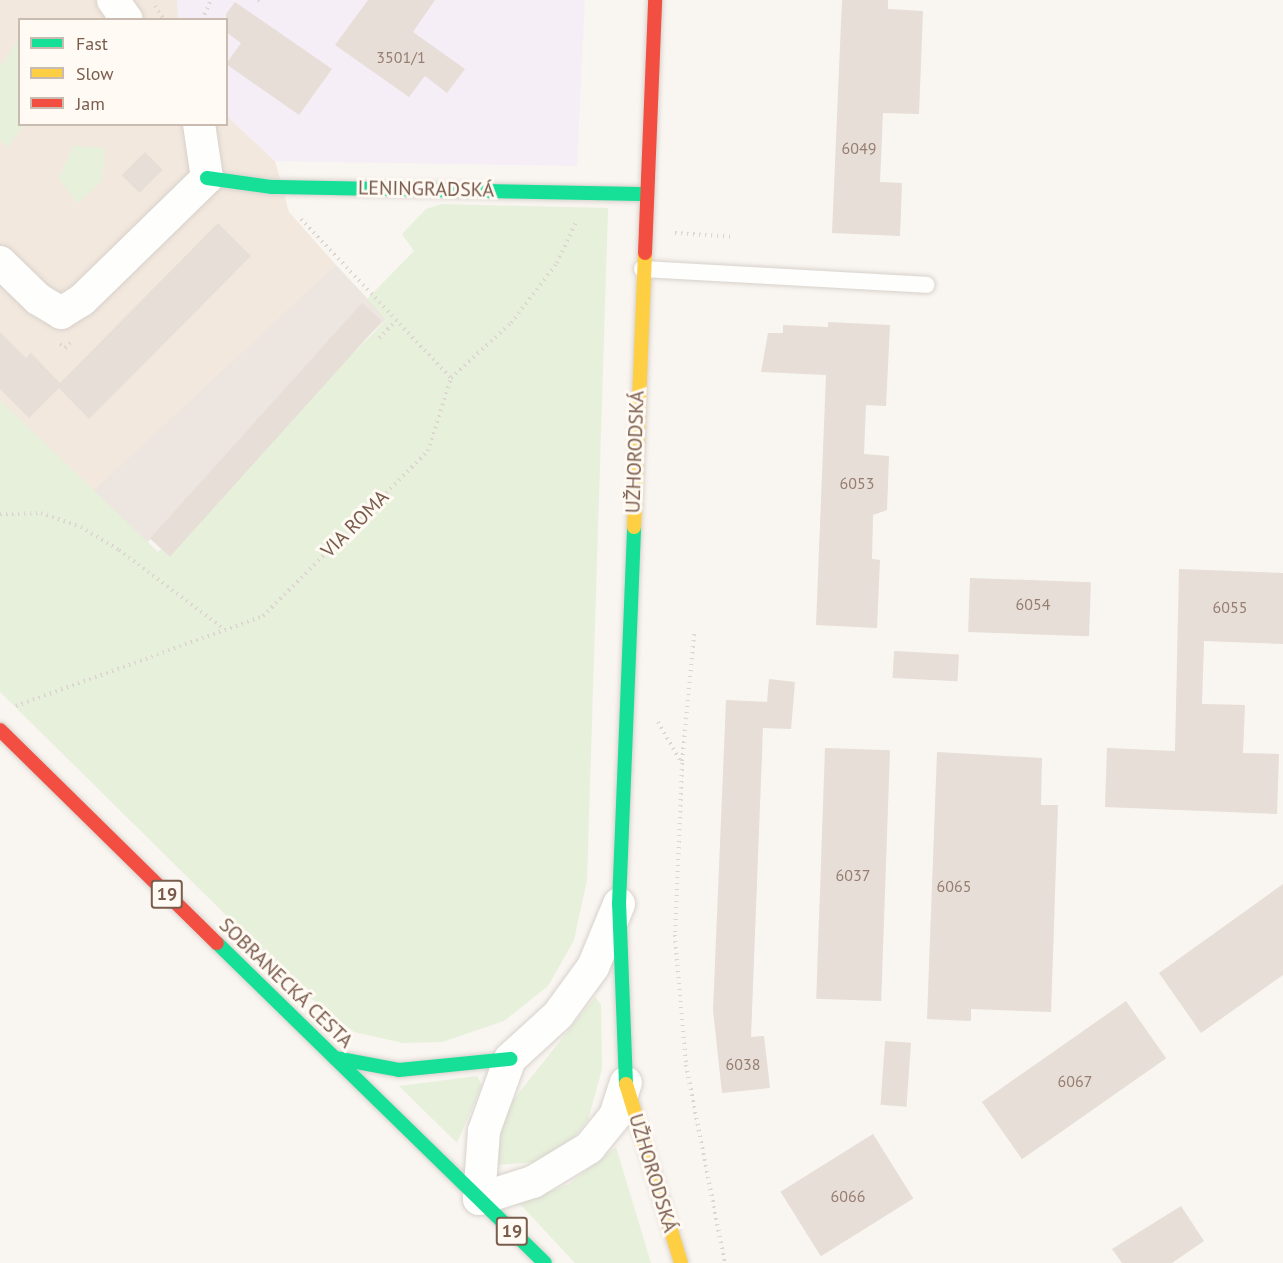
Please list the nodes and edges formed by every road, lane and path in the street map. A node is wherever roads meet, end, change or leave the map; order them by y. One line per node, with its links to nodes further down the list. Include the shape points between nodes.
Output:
1 (113, 0): 7 (street)
2 (152, 0): 8 (path)
3 (211, 0): 9 (path)
4 (258, 0): 6 (path)
5 (655, 0): 14 (street, UŽHORODSKÁ)
6 (263, 4)
7 (126, 18)
8 (163, 18)
9 (203, 18)
10 (199, 126): 11 (street)
11 (207, 178): 12 (street, LENINGRADSKÁ); 17 (street, via 82,300 61,313 38,299)
12 (272, 187): 13 (street, LENINGRADSKÁ); 20 (path)
13 (590, 192): 14 (street, LENINGRADSKÁ); 22 (path, via 556,263 511,323)
14 (646, 194): 18 (street, UŽHORODSKÁ)
15 (664, 232): 16 (path)
16 (734, 237)
17 (0, 262)
18 (642, 269): 19 (lane); 28 (street, UŽHORODSKÁ)
19 (927, 285)
20 (396, 321): 21 (path); 22 (path)
21 (379, 338)
22 (451, 378): 24 (path, VIA ROMA, via 428,451 263,616)
23 (0, 514): 24 (path, via 41,513 81,527 119,550)
24 (224, 629): 26 (path, VIA ROMA, via 26,698)
25 (694, 634): 35 (path, via 682,763 675,935 686,1065)
26 (9, 712)
27 (0, 730): 29 (street, SOBRANECKÁ CESTA / 19)
28 (619, 904): 30 (street, UŽHORODSKÁ, via 593,967 558,1015); 31 (street, UŽHORODSKÁ)
29 (335, 1058): 30 (street, via 399,1070); 32 (street, SOBRANECKÁ CESTA / 19)
30 (510, 1059): 32 (street, UŽHORODSKÁ, via 484,1131)
31 (626, 1083): 32 (street, UŽHORODSKÁ, via 615,1116 589,1148 533,1182); 34 (street, UŽHORODSKÁ)
32 (479, 1199): 33 (street, SOBRANECKÁ CESTA / 19)
33 (545, 1263)
34 (681, 1263)
35 (726, 1263)

